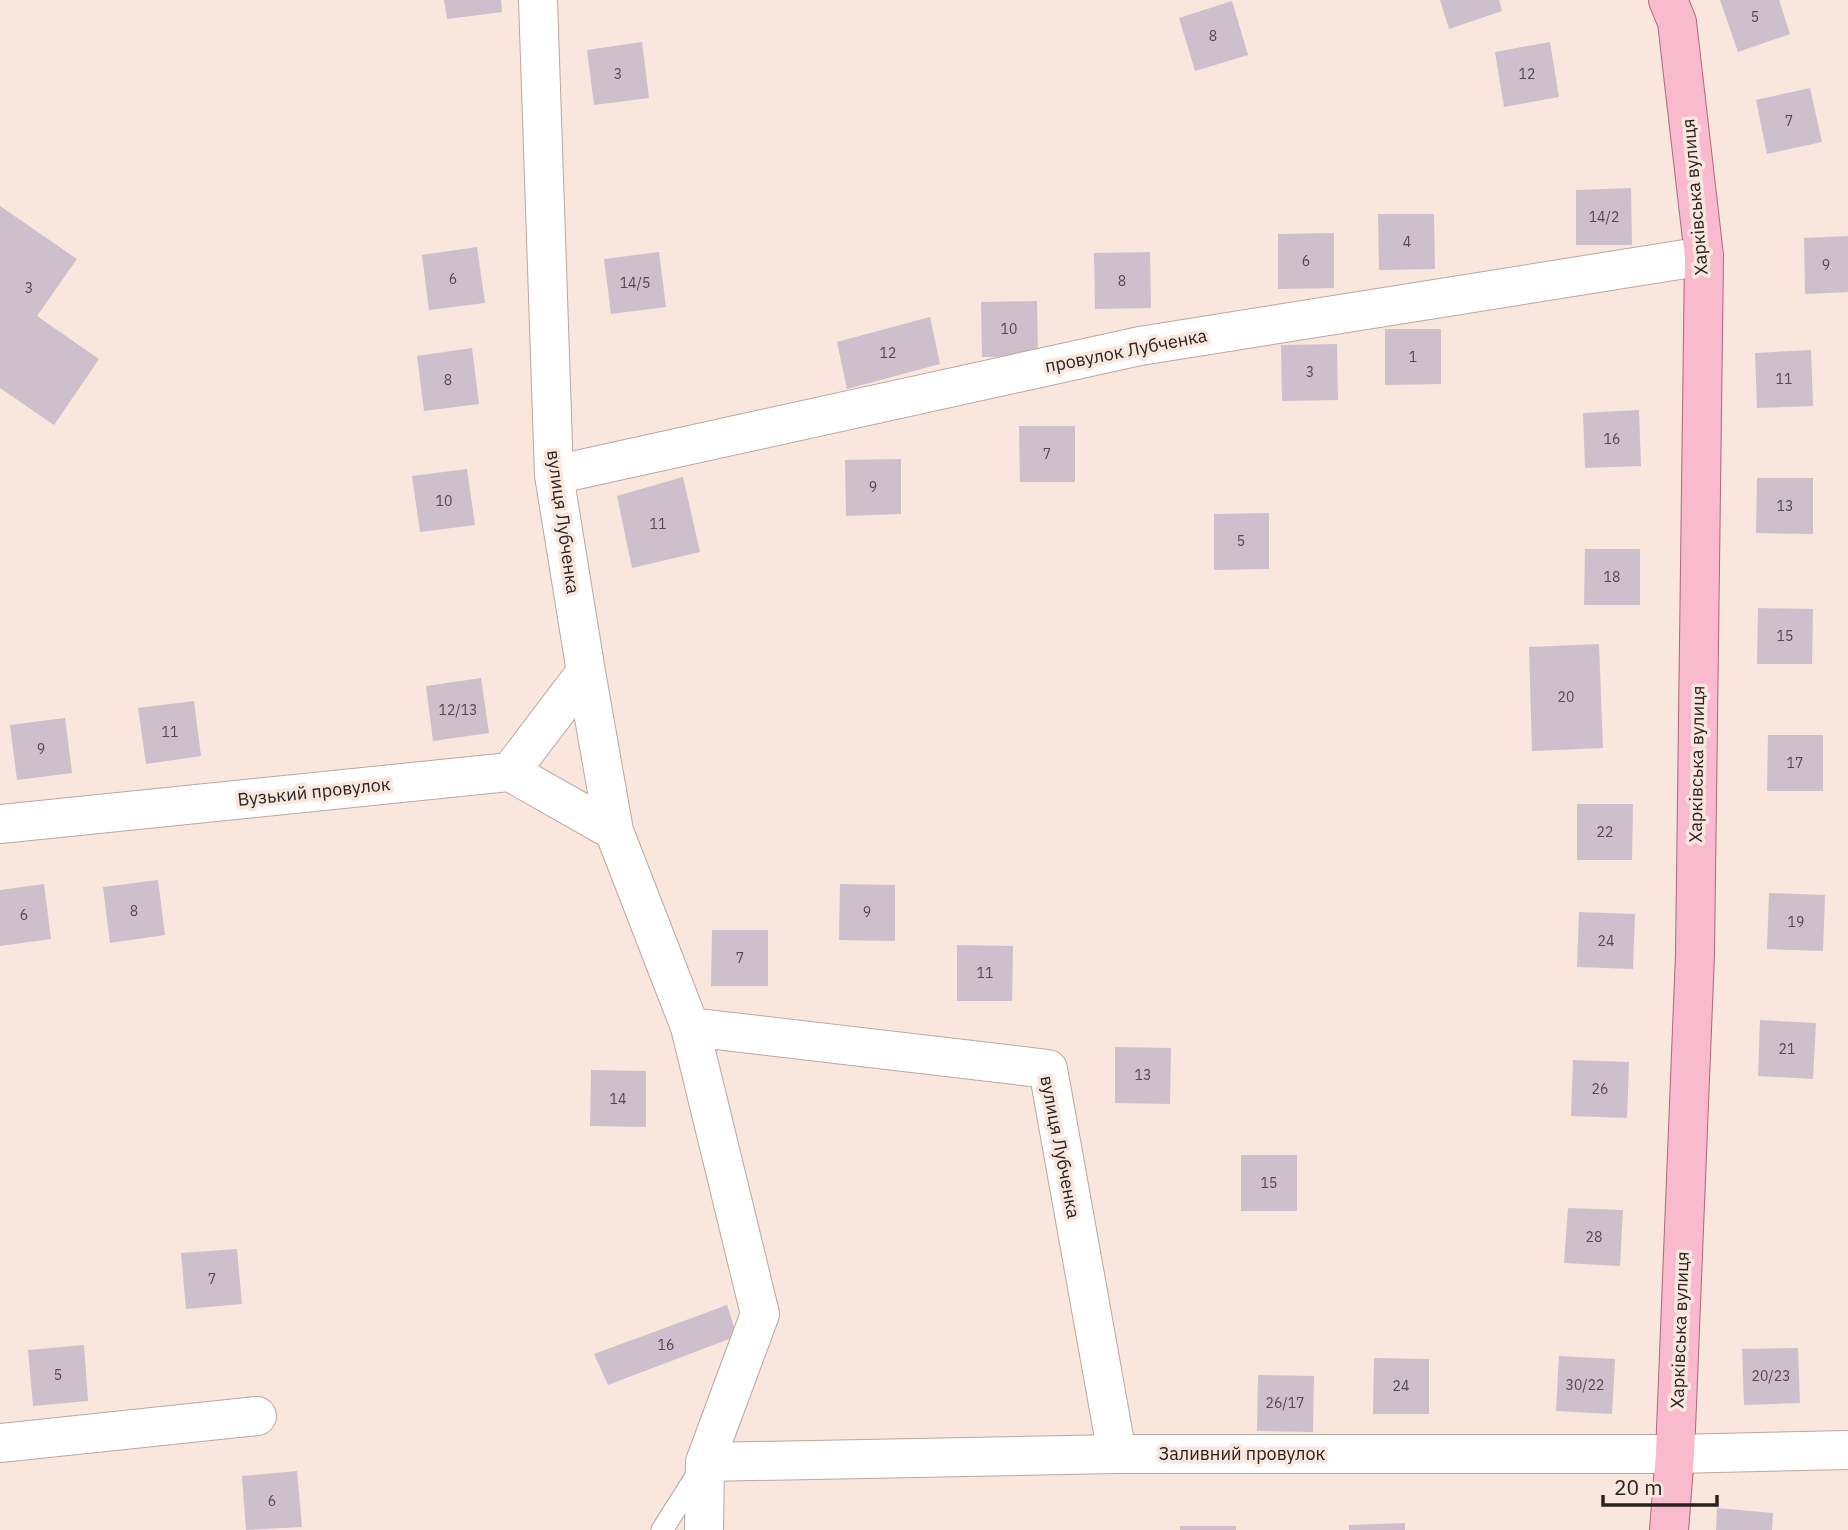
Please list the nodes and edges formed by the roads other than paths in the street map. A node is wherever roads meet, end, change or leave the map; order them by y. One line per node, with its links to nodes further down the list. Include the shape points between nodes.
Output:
1 (538, 0): 4 (street, вулиця Лубченка)
2 (1668, 0): 3 (main road, Харківська вулиця, via 1677,22)
3 (1703, 256): 4 (street, провулок Лубченка, via 1140,346); 14 (main road, Харківська вулиця, via 1695,954)
4 (554, 475): 5 (street, вулиця Лубченка)
5 (586, 672): 6 (street); 8 (street, вулиця Лубченка)
6 (510, 772): 7 (street, Вузький провулок); 8 (street)
7 (0, 824)
8 (614, 831): 9 (street, вулиця Лубченка)
9 (690, 1027): 13 (street, вулиця Лубченка, via 1048,1069); 15 (street, вулиця Лубченка, via 760,1314)
10 (257, 1416): 11 (street)
11 (0, 1443)
12 (1848, 1450): 14 (street, Заливний провулок)
13 (1117, 1454): 14 (street, Заливний провулок); 15 (street, Заливний провулок)
14 (1675, 1454): 18 (main road, Харківська вулиця)
15 (705, 1462): 16 (lane); 17 (street)
16 (662, 1530)
17 (704, 1530)
18 (1669, 1530)

